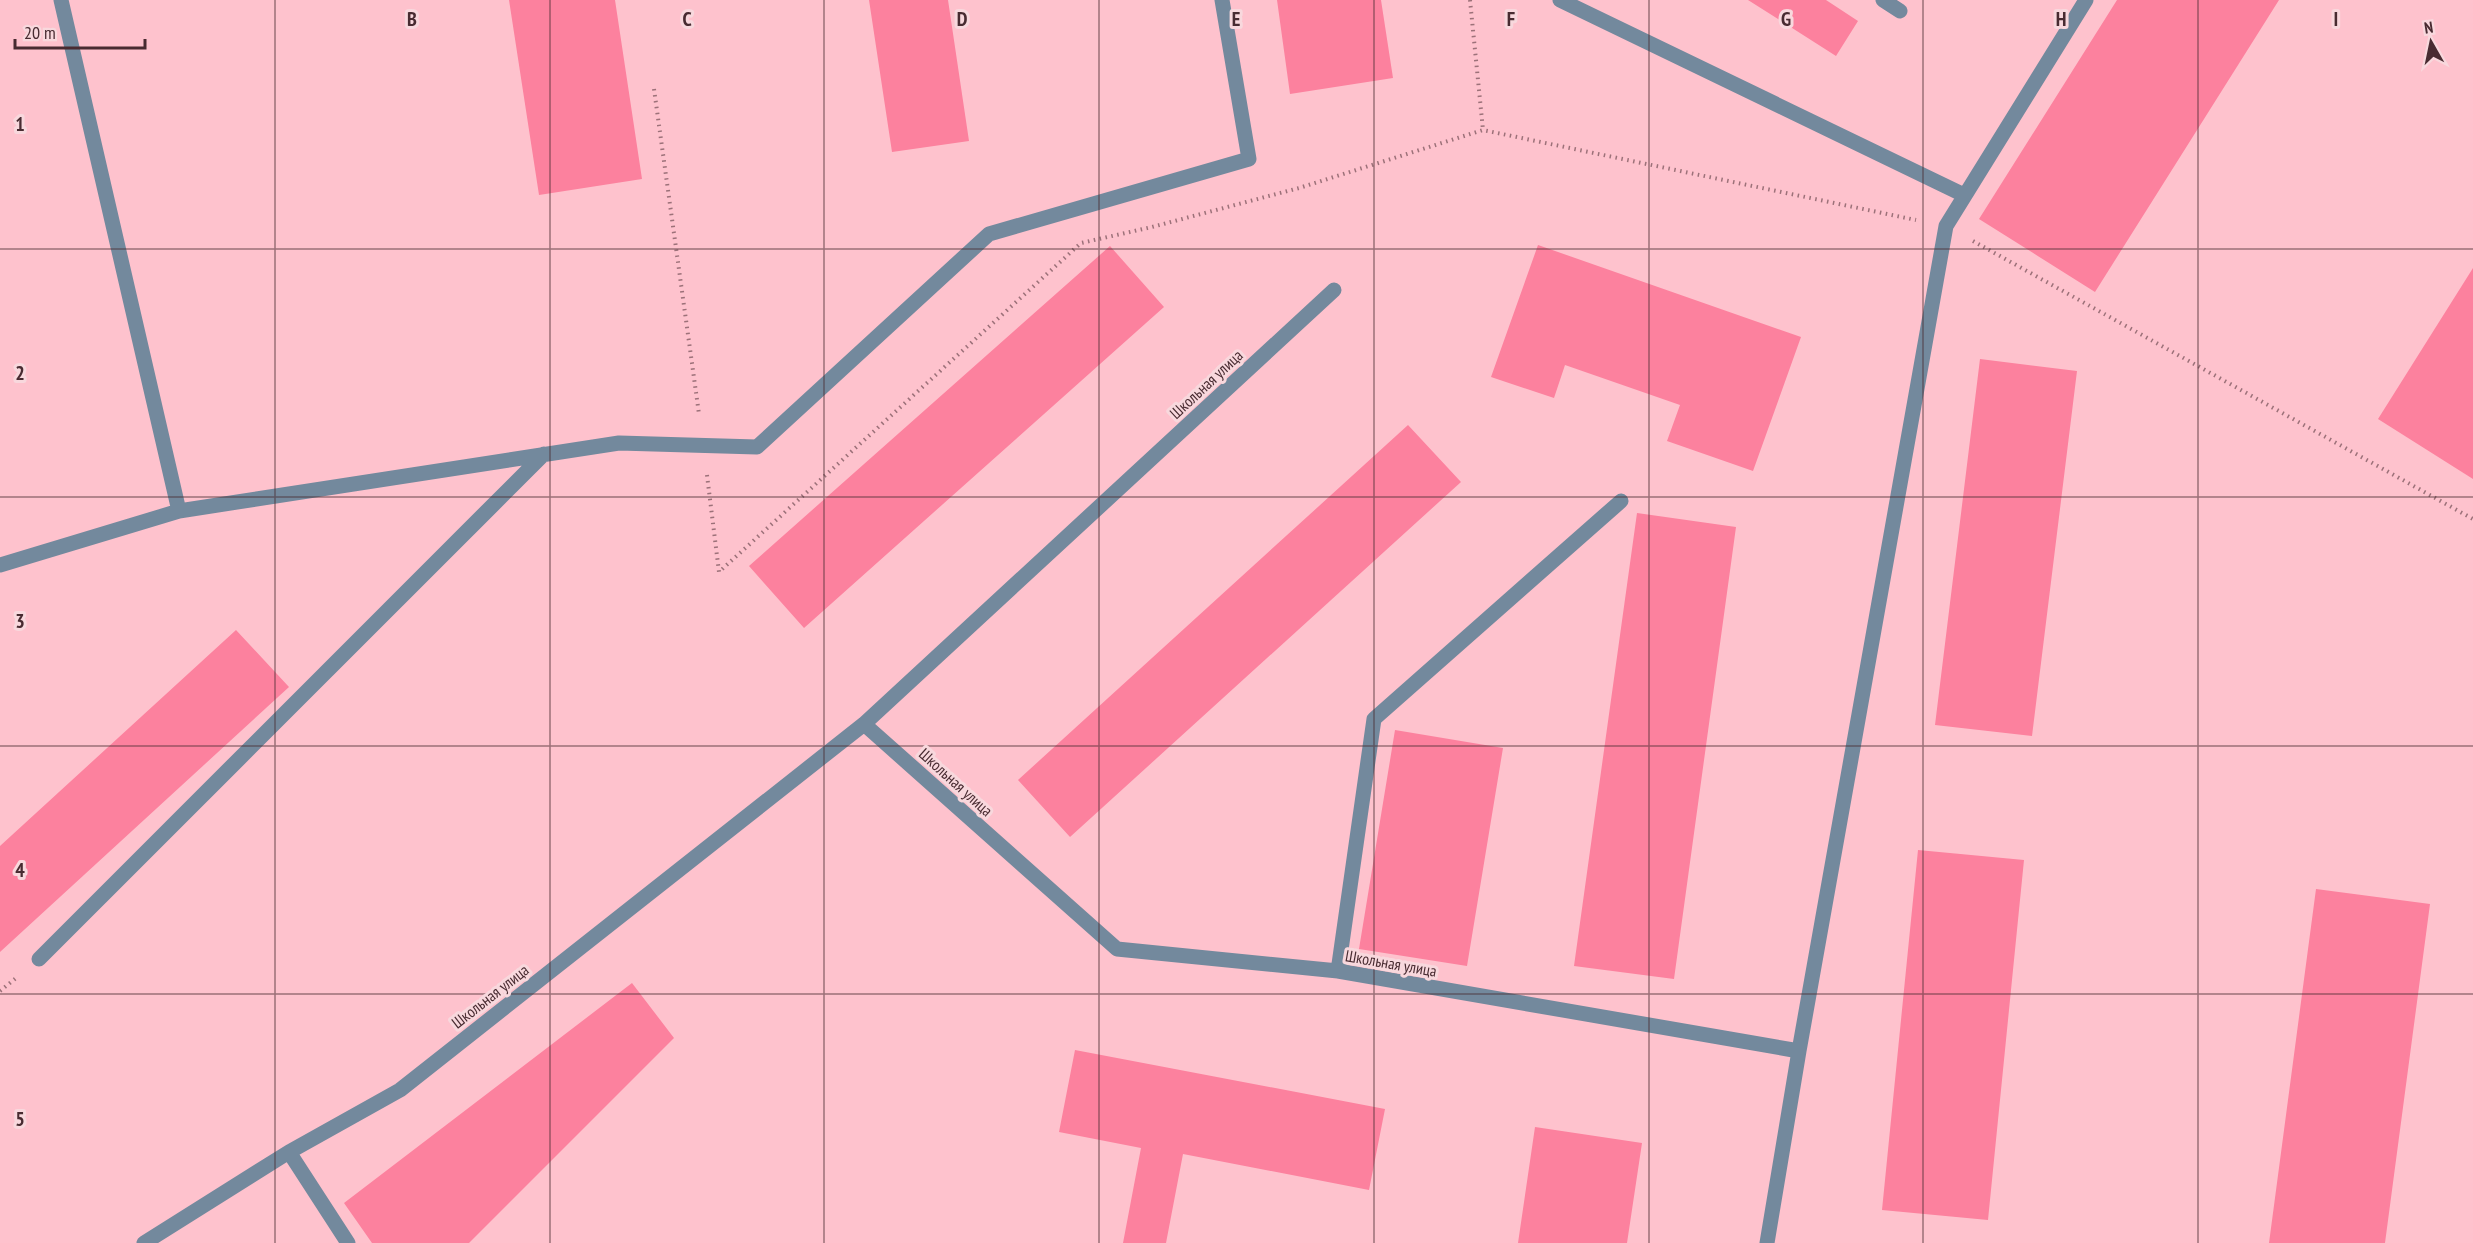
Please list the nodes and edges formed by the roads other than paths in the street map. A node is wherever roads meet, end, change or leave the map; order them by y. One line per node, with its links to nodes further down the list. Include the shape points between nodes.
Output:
1 (61, 0): 11 (street)
2 (1222, 0): 9 (street, via 1249,159 989,234 757,447 619,442)
3 (1560, 0): 7 (street)
4 (1883, 0): 6 (street)
5 (2086, 0): 7 (street)
6 (1900, 11)
7 (1964, 195): 16 (street, via 1946,226)
8 (1334, 290): 13 (street, Школьная улица)
9 (544, 454): 11 (street); 14 (street)
10 (1621, 501): 15 (street, via 1374,719)
11 (179, 512): 12 (street)
12 (0, 565)
13 (864, 724): 15 (street, Школьная улица, via 1117,949); 17 (street, Школьная улица, via 400,1090)
14 (39, 959)
15 (1338, 971): 16 (street, Школьная улица)
16 (1799, 1052): 20 (street)
17 (289, 1152): 18 (street, Школьная улица); 19 (street)
18 (144, 1243)
19 (348, 1243)
20 (1767, 1243)

